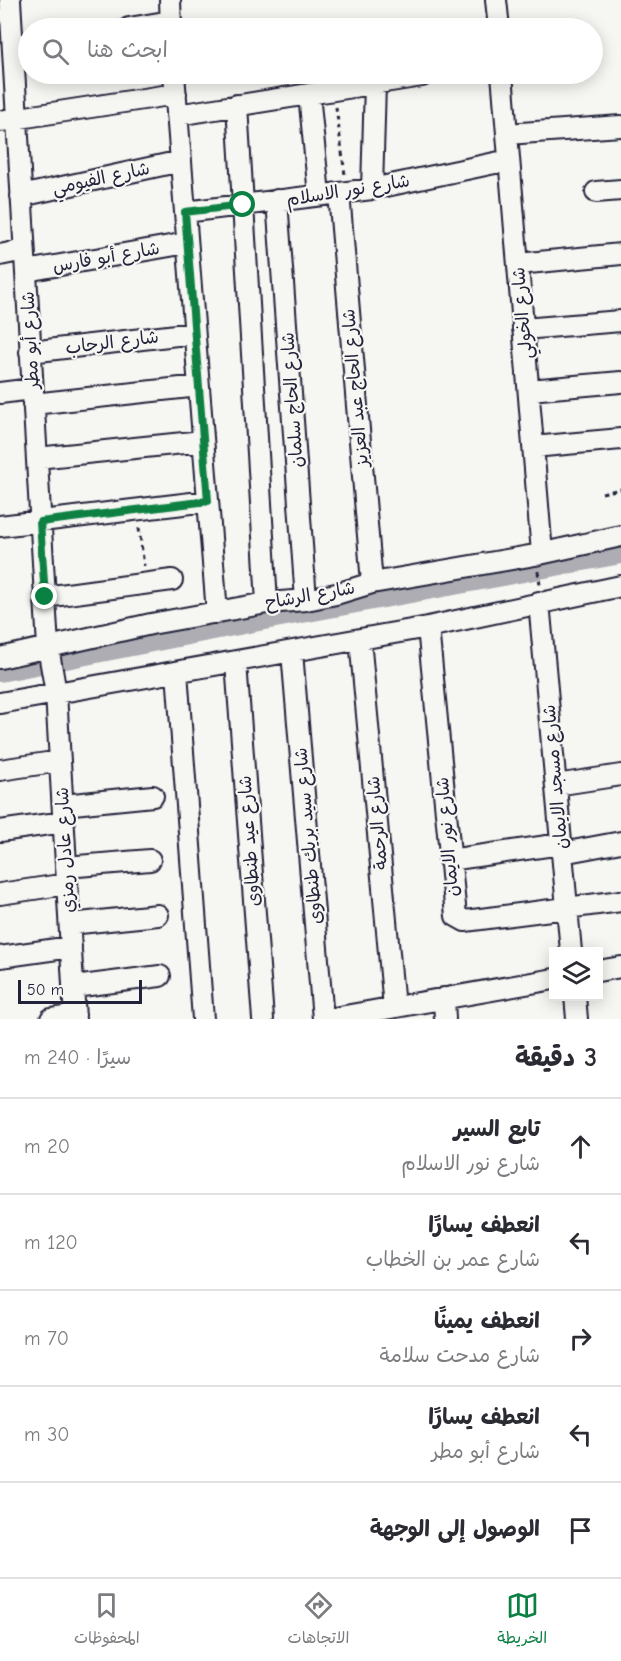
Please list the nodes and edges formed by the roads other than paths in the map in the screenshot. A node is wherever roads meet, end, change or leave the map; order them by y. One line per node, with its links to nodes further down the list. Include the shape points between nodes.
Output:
1 (10, 0): 6 (street, شارع أبو مطر)
2 (170, 0): 4 (street)
3 (496, 0): 5 (street)
4 (171, 18)
5 (498, 18)
6 (14, 53): 14 (street, شارع أبو مطر)
7 (175, 84): 10 (street)
8 (375, 84): 11 (street); 19 (street)
9 (503, 84): 16 (street, شارع الخولي)
10 (176, 94): 13 (street); 14 (street)
11 (309, 94): 12 (street); 22 (street, شارع الحاج عبد العزيز)
12 (237, 105): 13 (street); 25 (street)
13 (177, 115): 18 (street)
14 (8, 120): 23 (street, شارع أبو مطر)
15 (621, 126): 16 (street)
16 (507, 134): 17 (street, شارع الخولي)
17 (510, 160): 19 (street, شارع نور الاسلام); 31 (street, شارع الخولي)
18 (181, 161): 23 (street, شارع الفيومي); 26 (street)
19 (372, 189): 22 (street, شارع نور الاسلام)
20 (621, 190): 21 (street)
21 (596, 192)
22 (335, 193): 24 (street, شارع نور الاسلام); 52 (street, شارع الحاج عبد العزيز)
23 (21, 196): 28 (street, شارع أبو مطر)
24 (277, 200): 25 (street, شارع نور الاسلام); 55 (street, شارع الحاج سلمان)
25 (243, 205): 26 (street, شارع نور الاسلام); 57 (street)
26 (185, 212): 27 (street)
27 (187, 243): 32 (street, شارع أبو فارس); 35 (street)
28 (24, 250): 30 (street); 32 (street, شارع أبو مطر)
29 (621, 254): 31 (street)
30 (0, 255)
31 (518, 264): 34 (street, شارع الخولي)
32 (26, 271): 36 (street, شارع أبو مطر)
33 (621, 321): 34 (street)
34 (523, 329): 39 (street, شارع الخولي)
35 (194, 333): 36 (street, شارع الرحاب); 38 (street)
36 (30, 352): 41 (street, شارع أبو مطر)
37 (621, 382): 39 (street)
38 (199, 387): 41 (street); 43 (street)
39 (529, 390): 44 (street, شارع الخولي)
40 (0, 393): 41 (street)
41 (33, 397): 45 (street, شارع أبو مطر)
42 (621, 439): 44 (street)
43 (203, 441): 45 (street); 46 (street)
44 (533, 447): 50 (street, شارع الخولي)
45 (37, 458): 47 (street, شارع أبو مطر)
46 (208, 501): 47 (street); 58 (street)
47 (40, 522): 48 (street); 54 (street, شارع أبو مطر)
48 (0, 526)
49 (621, 536): 50 (street, شارع الرشاح)
50 (538, 554): 52 (street, شارع الرشاح)
51 (172, 580): 54 (street)
52 (372, 583): 55 (street, شارع الرشاح)
53 (621, 586): 56 (street)
54 (45, 597): 61 (street, شارع أبو مطر)
55 (306, 600): 57 (street, شارع الرشاح)
56 (541, 602): 59 (street); 71 (street, شارع مسجد الايمان)
57 (267, 603): 58 (street, شارع الرشاح)
58 (216, 613): 61 (street, شارع الرشاح, via 151,624)
59 (428, 627): 60 (street); 78 (street, شارع نور الايمان)
60 (360, 639): 62 (street); 95 (street, شارع الرحمة)
61 (49, 651): 63 (street, شارع الرشاح); 66 (street, شارع أبو مطر)
62 (292, 652): 64 (street); 100 (street, شارع سيد بريك طنطاوى)
63 (0, 658)
64 (236, 663): 65 (street); 99 (street, شارع عيد طنطاوى)
65 (177, 672): 66 (street); 98 (street)
66 (55, 687): 67 (street); 68 (street, شارع عادل رمزي)
67 (0, 703)
68 (60, 761): 69 (street); 73 (street, شارع عادل رمزي)
69 (0, 770)
70 (621, 775): 71 (street)
71 (556, 785): 76 (street, شارع مسجد الايمان)
72 (153, 796): 73 (street)
73 (63, 813): 74 (street); 79 (street, شارع عادل رمزي)
74 (0, 831)
75 (621, 842): 76 (street)
76 (562, 849): 78 (street); 82 (street, شارع مسجد الايمان)
77 (150, 860): 79 (street)
78 (449, 860): 82 (street, شارع نور الايمان, via 454,912 462,920)
79 (67, 876): 80 (street); 84 (street, شارع عادل رمزي)
80 (0, 894)
81 (621, 901): 82 (street, شارع نور الايمان)
82 (567, 908): 86 (street, شارع مسجد الايمان)
83 (158, 915): 84 (street)
84 (70, 924): 85 (street, شارع عادل رمزي)
85 (71, 947): 87 (street); 92 (street, شارع عادل رمزي)
86 (571, 947)
87 (0, 957)
88 (621, 967): 89 (street)
89 (603, 970)
90 (160, 976): 92 (street)
91 (549, 980): 93 (street)
92 (74, 987): 96 (street, شارع عادل رمزي)
93 (444, 998): 95 (street); 102 (street)
94 (575, 1001): 103 (street)
95 (388, 1012): 101 (street)
96 (75, 1017): 97 (street)
97 (51, 1019)
98 (203, 1019)
99 (263, 1019)
100 (323, 1019)
101 (328, 1019)
102 (445, 1019)
103 (577, 1019)

